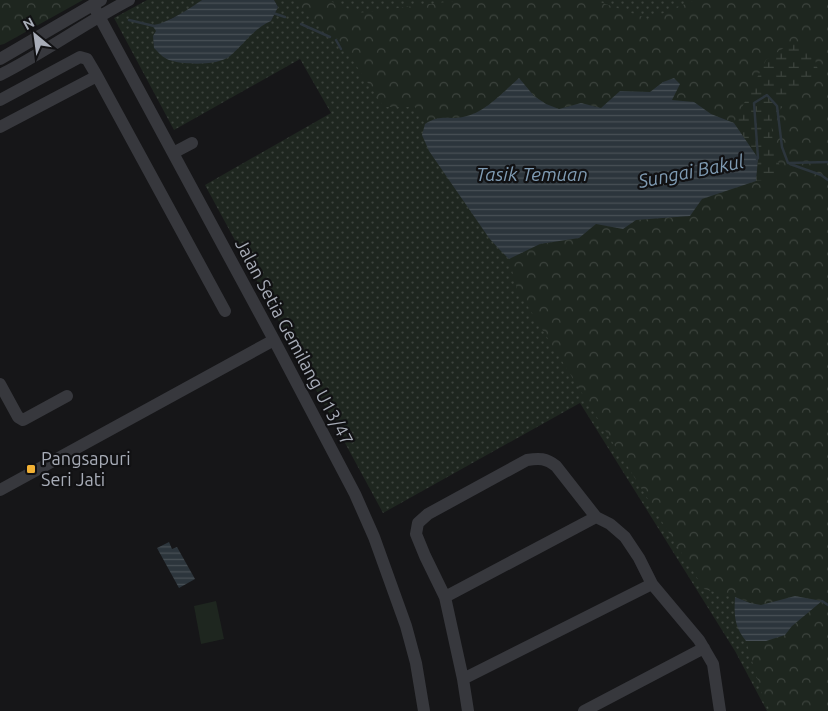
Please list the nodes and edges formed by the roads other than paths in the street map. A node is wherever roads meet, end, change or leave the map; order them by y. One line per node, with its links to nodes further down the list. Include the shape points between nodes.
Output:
1 (129, 0): 2 (street)
2 (98, 7): 3 (street); 4 (street, via 20,65); 9 (street, Jalan Setia Gemilang U13/47)
3 (0, 59)
4 (0, 75)
5 (97, 76): 6 (street, via 87,59 80,57); 7 (street); 10 (street)
6 (0, 100)
7 (0, 127)
8 (192, 143): 9 (street)
9 (173, 153): 11 (street, Jalan Setia Gemilang U13/47)
10 (225, 311)
11 (274, 340): 14 (street); 20 (street, Jalan Setia Gemilang U13/47, via 355,494 374,537 406,626)
12 (0, 384): 13 (street, via 20,419 26,419)
13 (67, 396)
14 (0, 490)
15 (596, 517): 16 (street, via 625,537); 17 (street); 17 (street, via 548,459 527,460 428,514 418,523 416,534)
16 (652, 584): 18 (street); 19 (street)
17 (445, 597): 19 (street)
18 (704, 648): 22 (street); 23 (street, via 713,664)
19 (463, 679): 21 (street)
20 (424, 711)
21 (468, 711)
22 (584, 711)
23 (720, 711)

